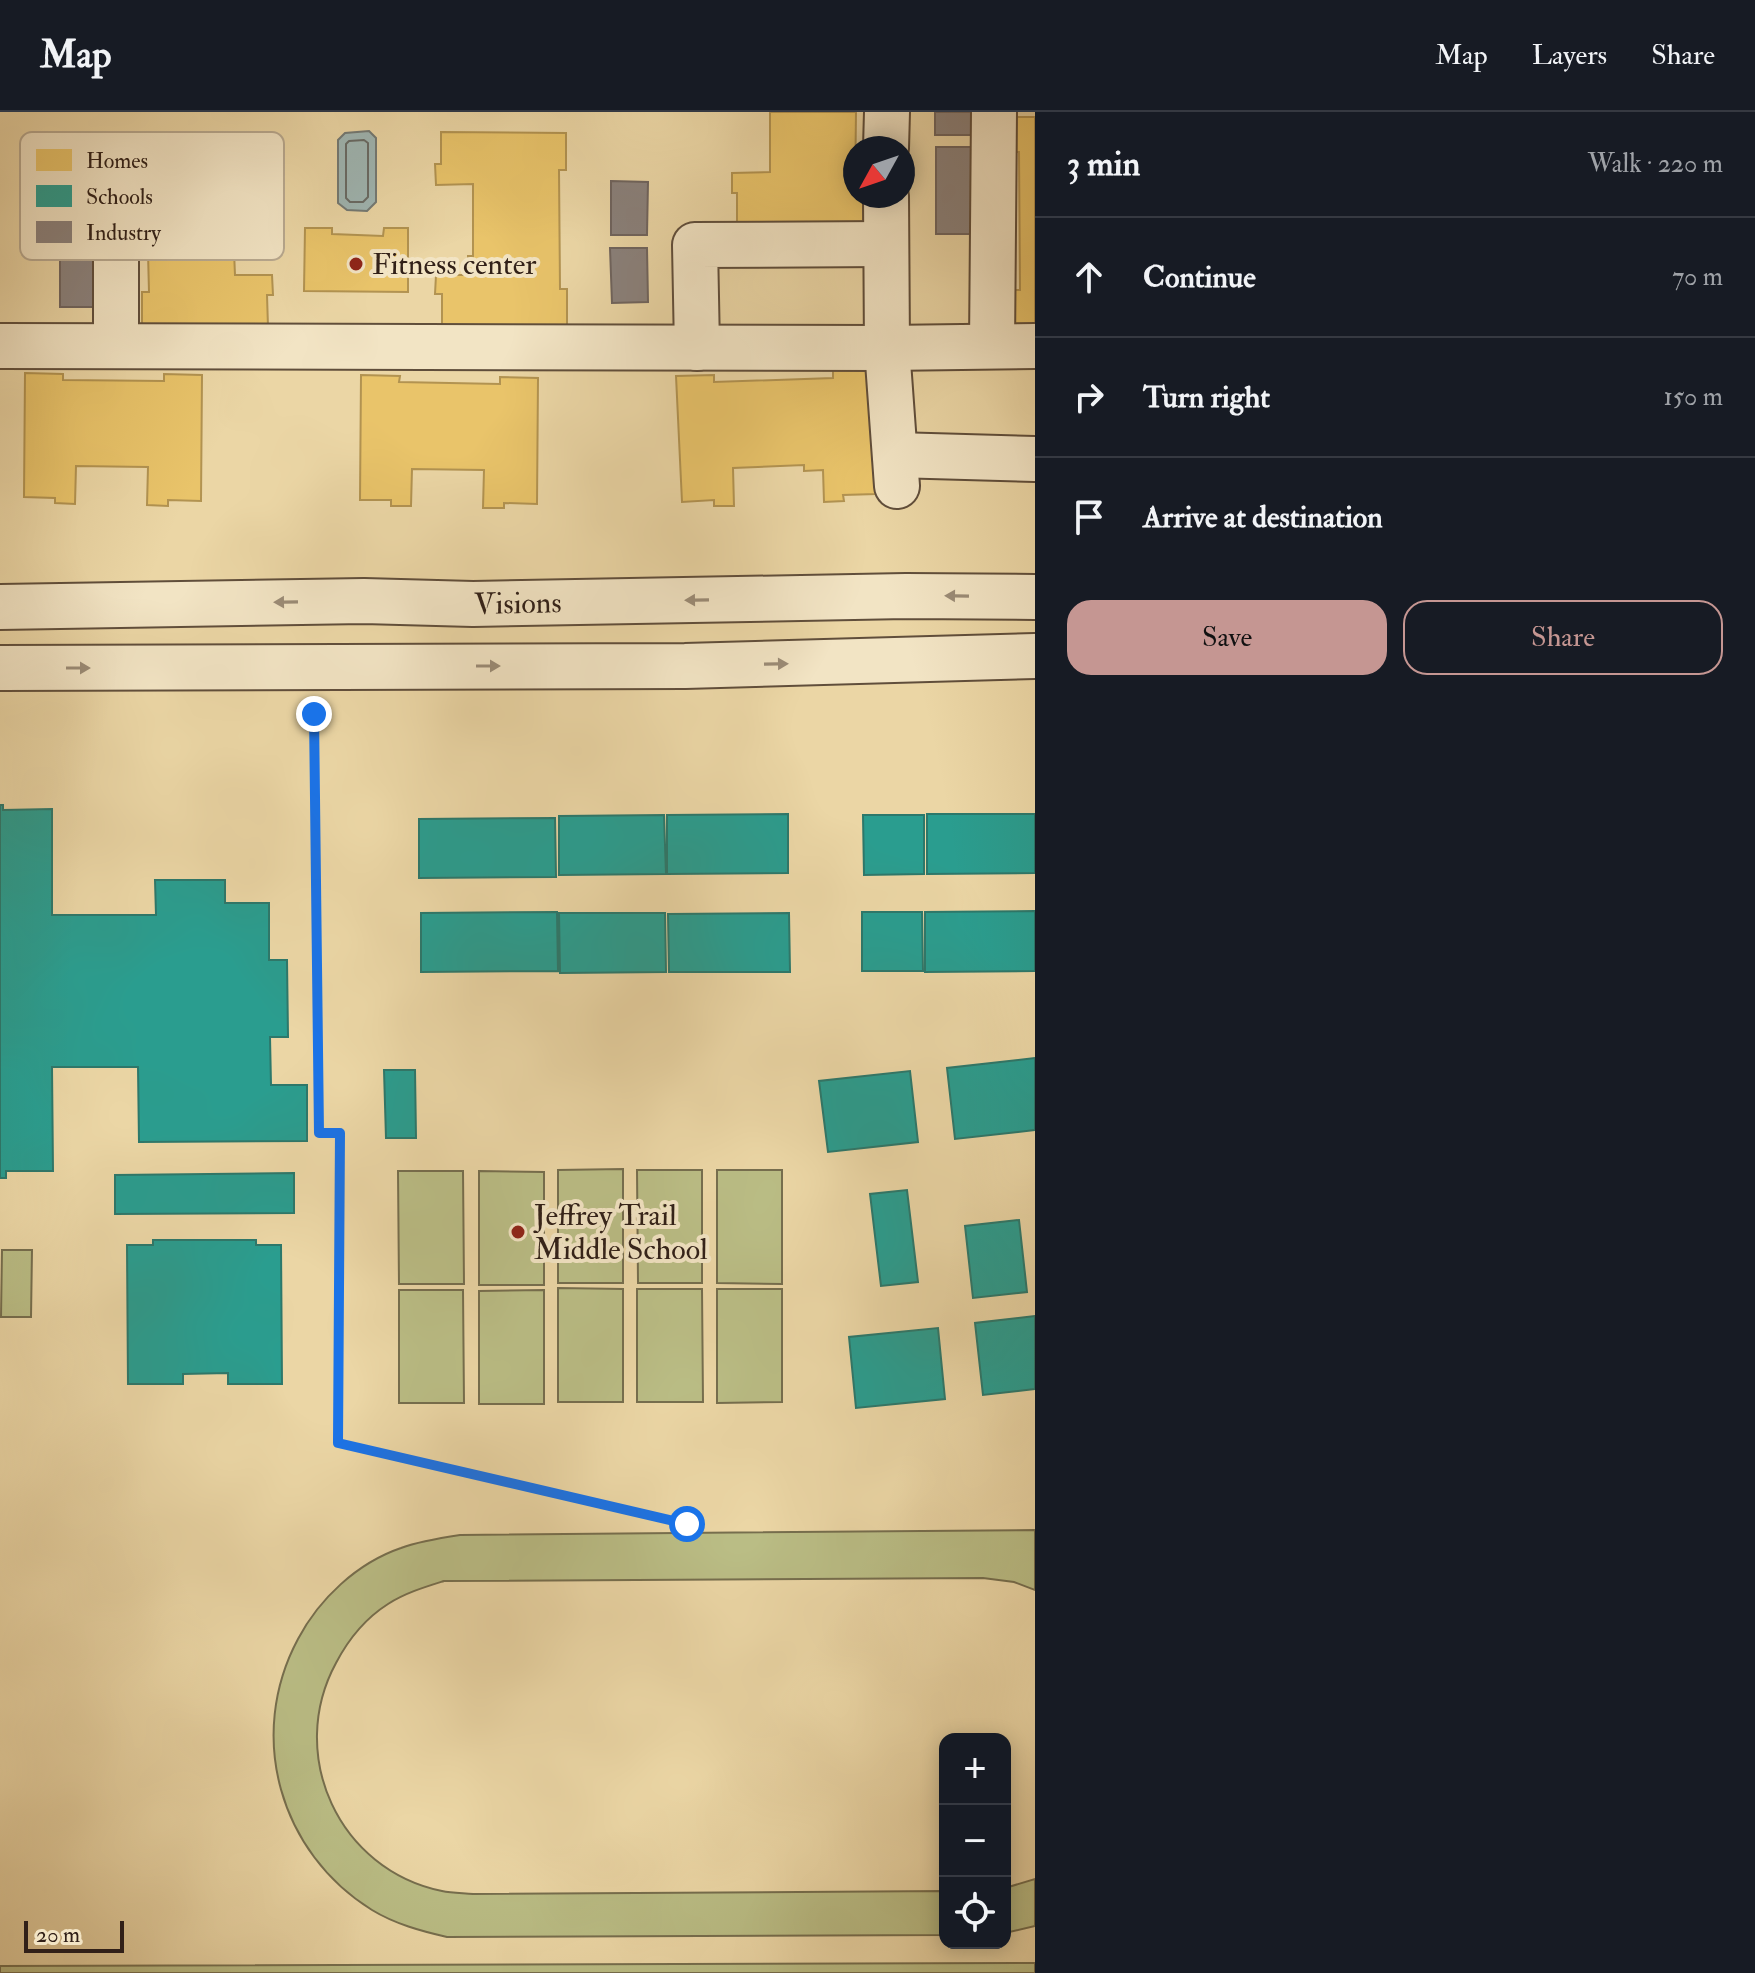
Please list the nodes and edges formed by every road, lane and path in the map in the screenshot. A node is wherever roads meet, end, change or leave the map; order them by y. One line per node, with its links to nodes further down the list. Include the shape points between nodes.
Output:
1 (887, 112): 3 (street)
2 (994, 112): 9 (street)
3 (886, 136)
4 (886, 208): 5 (street)
5 (886, 244): 11 (street, via 695,245); 12 (street)
6 (116, 260): 8 (street)
7 (0, 346): 8 (street)
8 (116, 346): 11 (street)
9 (992, 346): 10 (street); 12 (street)
10 (1035, 346)
11 (697, 348): 12 (street)
12 (887, 348): 13 (street, via 896,471)
13 (1035, 459)
14 (1035, 597): 15 (street, Visions, one-way to 15)
15 (0, 607)
16 (1035, 656): 17 (street, Visions, one-way to 16, via 685,666)
17 (0, 668)
18 (314, 714): 19 (path, via 319,1133 340,1133 338,1443)
19 (687, 1524)

